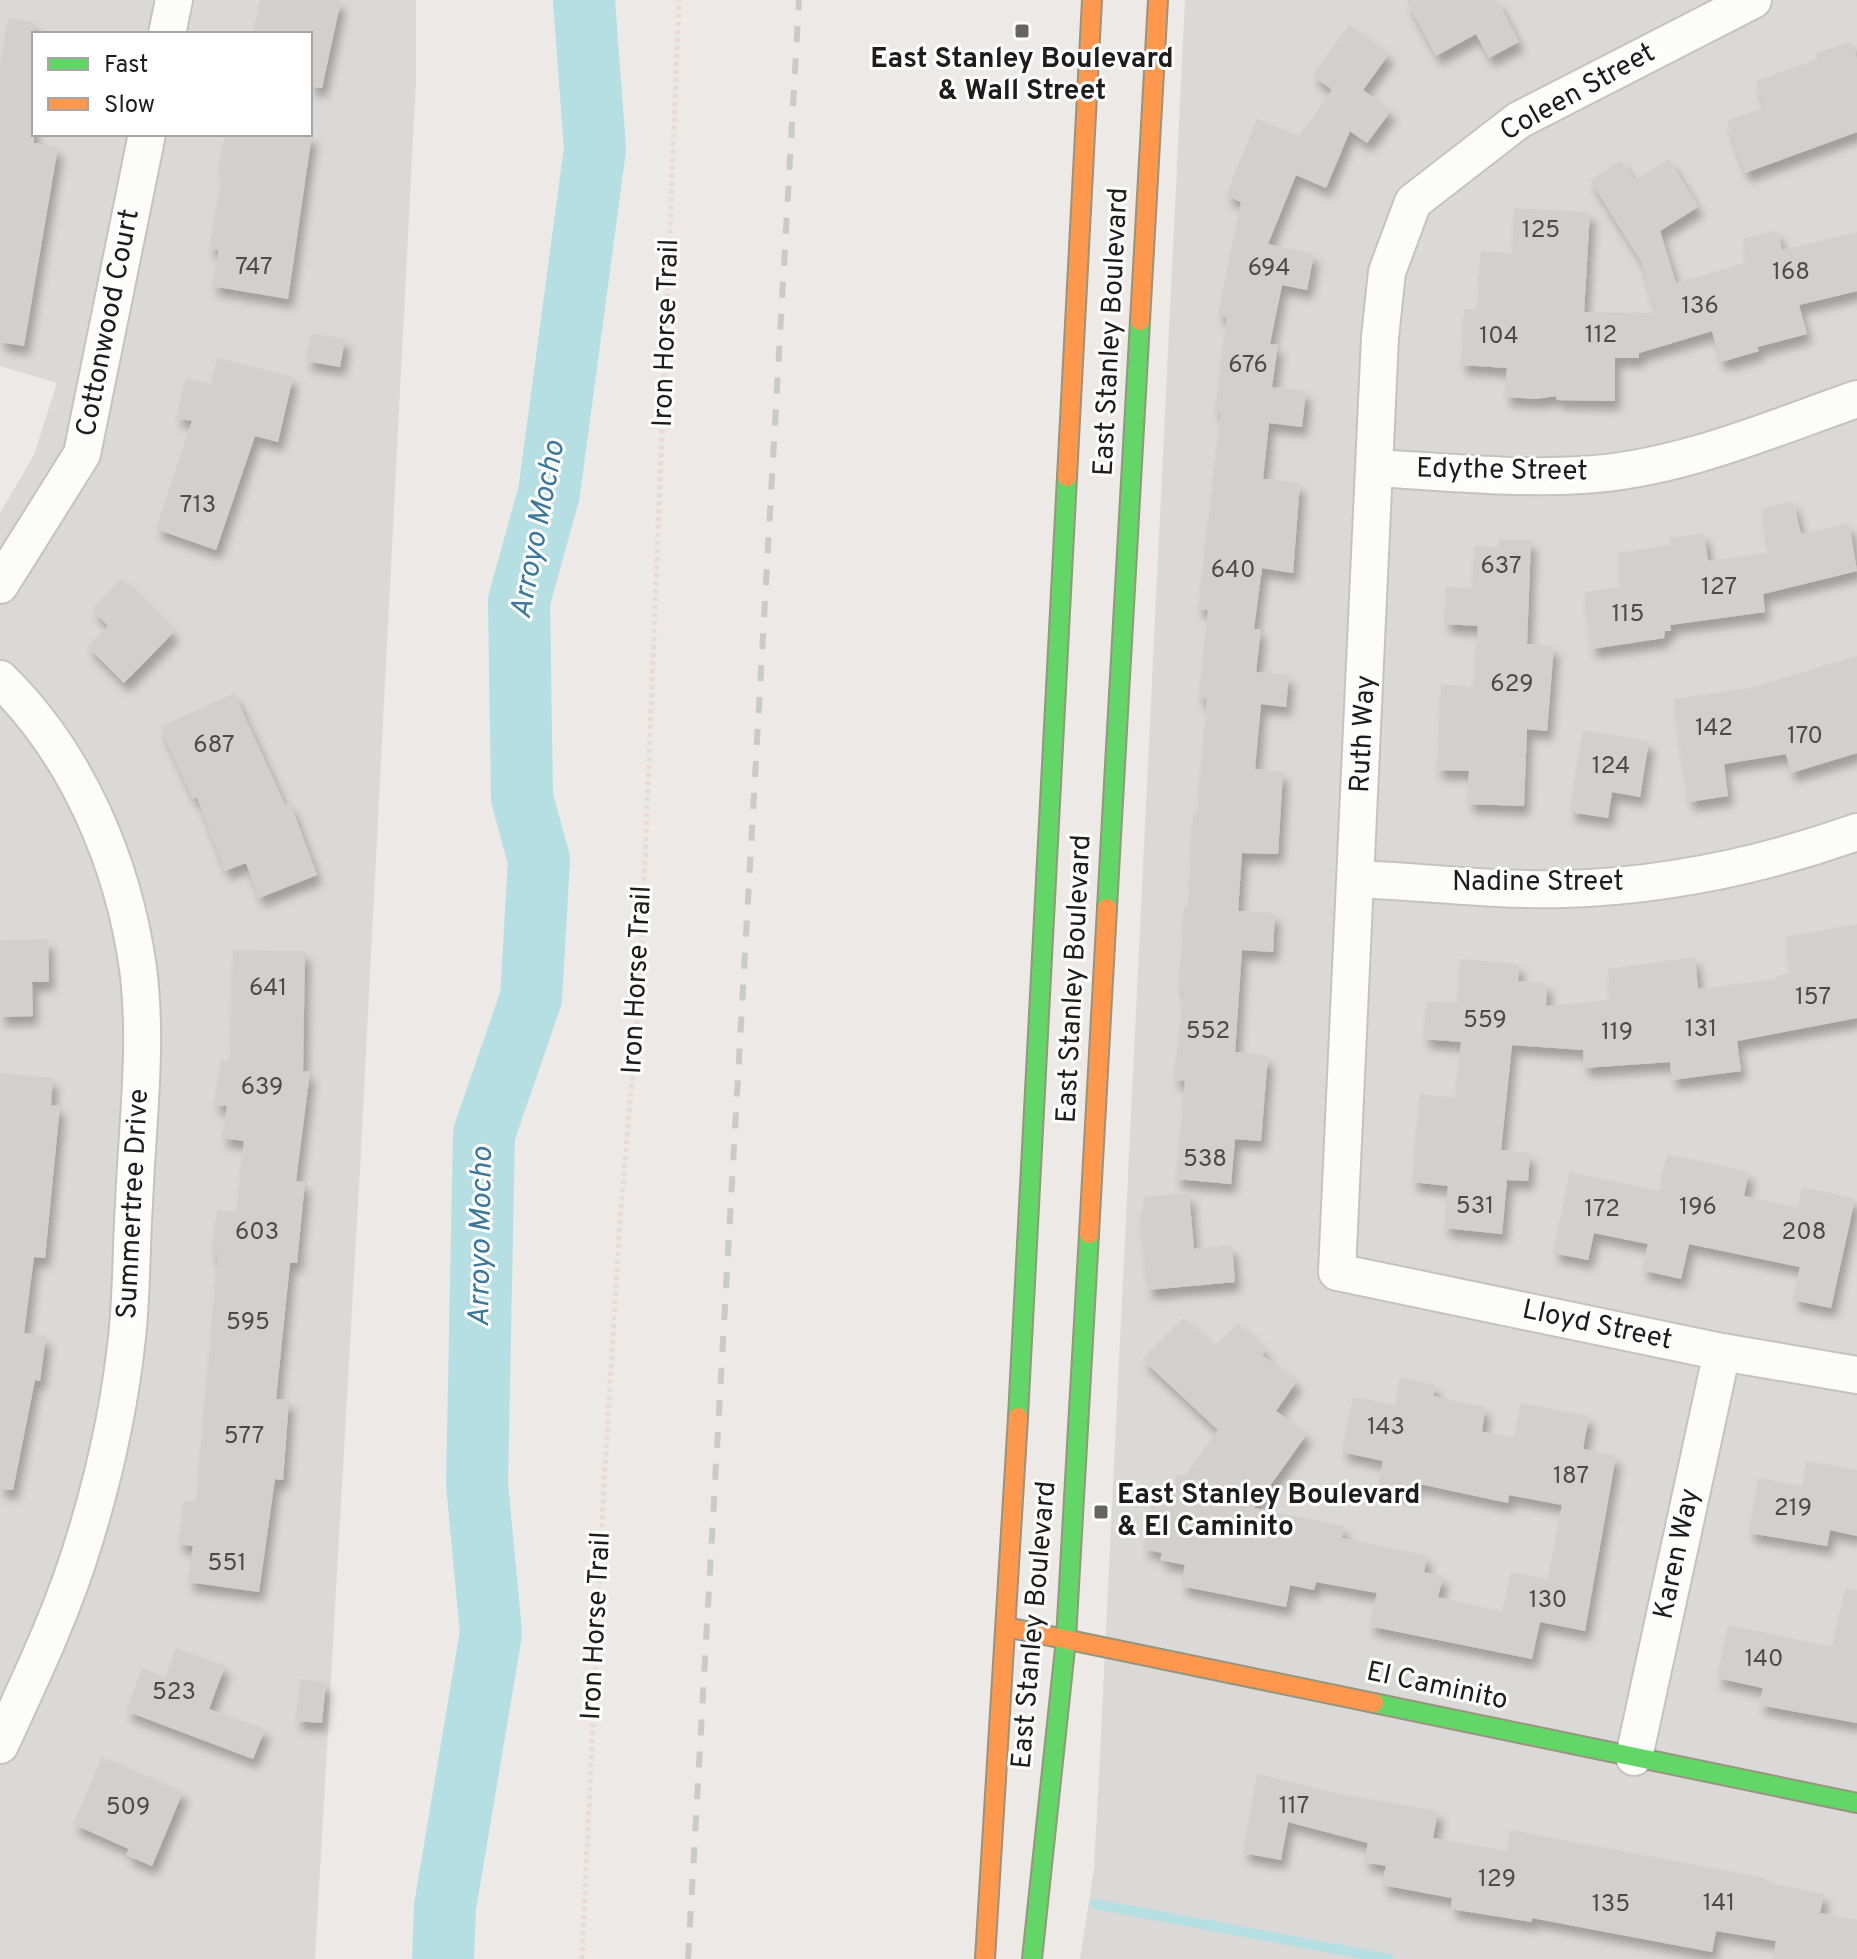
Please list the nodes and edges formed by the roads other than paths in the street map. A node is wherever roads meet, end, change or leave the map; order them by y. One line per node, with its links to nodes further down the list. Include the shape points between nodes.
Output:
1 (174, 0): 5 (street)
2 (1092, 0): 17 (main road, East Stanley Boulevard)
3 (1158, 0): 18 (main road, East Stanley Boulevard)
4 (1753, 0): 7 (street, Coleen Street, via 1519,120)
5 (167, 32)
6 (147, 136): 10 (street, Cottonwood Court, via 82,454)
7 (1413, 202): 9 (street, Ruth Way, via 1387,272)
8 (1857, 399): 9 (street, Edythe Street, via 1693,457 1585,475)
9 (1376, 468): 13 (street, Ruth Way)
10 (0, 585)
11 (0, 679): 19 (street, Summertree Drive, via 34,712 86,796 115,873 138,968 141,1055 127,1337 110,1439 85,1539)
12 (1857, 832): 13 (street, Nadine Street, via 1802,852 1674,880 1564,889)
13 (1358, 879): 14 (street, Ruth Way)
14 (1337, 1272): 15 (street, Lloyd Street)
15 (1722, 1352): 16 (street, Lloyd Street); 20 (street, Karen Way)
16 (1857, 1375)
17 (1006, 1627): 18 (main road, El Caminito); 22 (main road, East Stanley Boulevard)
18 (1066, 1639): 20 (main road, El Caminito); 23 (main road, East Stanley Boulevard)
19 (0, 1745)
20 (1634, 1757): 21 (main road, El Caminito)
21 (1857, 1803)
22 (985, 1959)
23 (1032, 1959)

